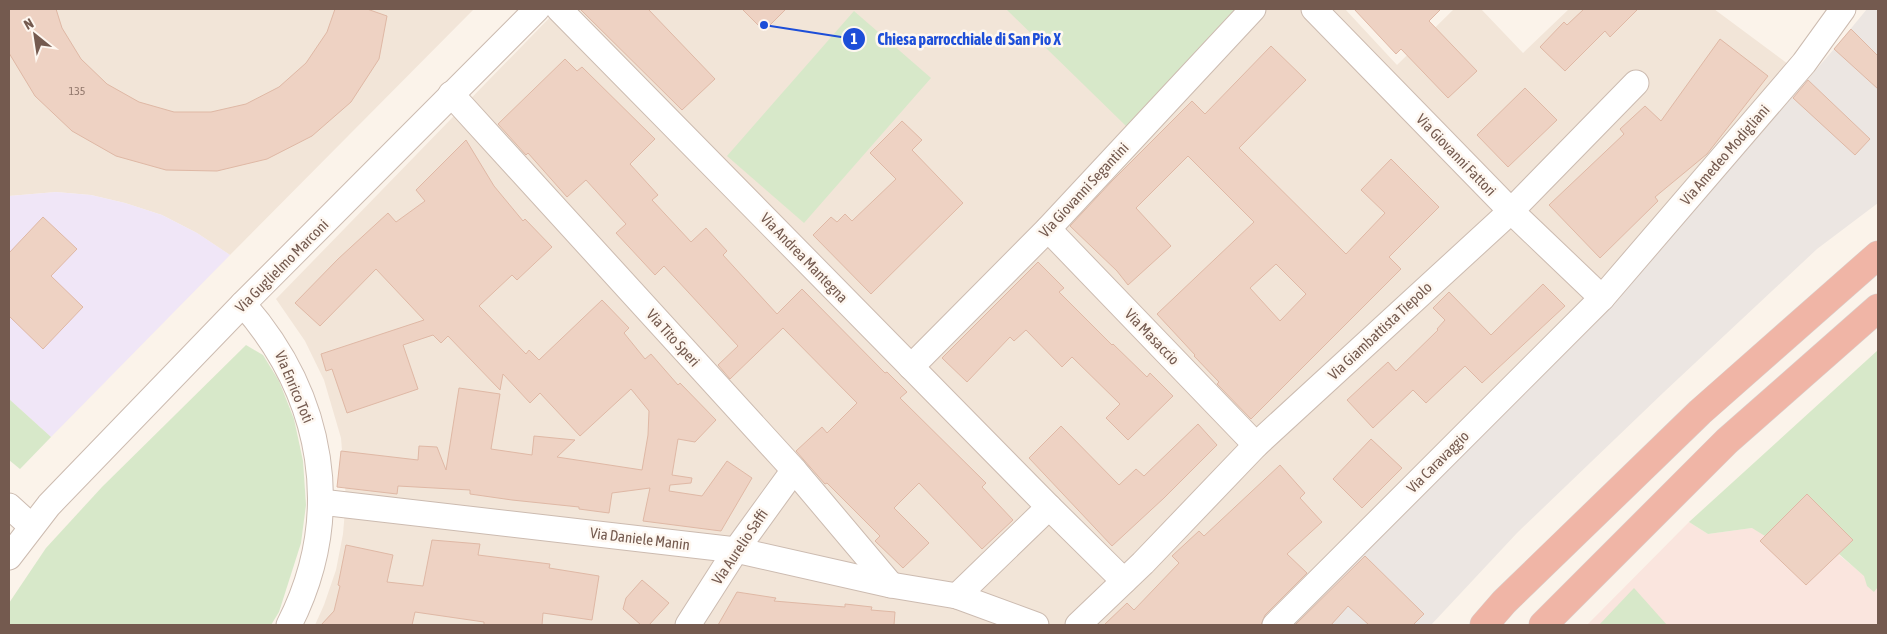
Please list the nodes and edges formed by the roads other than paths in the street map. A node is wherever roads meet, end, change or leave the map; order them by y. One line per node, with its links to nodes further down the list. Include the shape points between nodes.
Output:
1 (537, 9): 7 (street, Via Guglielmo Marconi)
2 (559, 9): 14 (street, Via Andrea Mantegna)
3 (1253, 9): 9 (street, Via Giovanni Segantini)
4 (1314, 9): 8 (street, Via Giovanni Fattori)
5 (1843, 9): 11 (street, Via Amedeo Modigliani, via 1804,64)
6 (1636, 83): 8 (street, Via Giambattista Tiepolo)
7 (451, 94): 12 (street, Via Guglielmo Marconi); 16 (street, Via Tito Speri)
8 (1511, 210): 11 (street, Via Giovanni Fattori); 15 (street, Via Giambattista Tiepolo)
9 (1048, 229): 14 (street, Via Giovanni Segantini); 15 (street, Via Masaccio)
10 (1878, 255): 31 (highway, via 1700,412)
11 (1602, 298): 30 (street, Via Caravaggio)
12 (243, 304): 17 (street, Via Enrico Toti, via 276,346 306,408 319,470); 20 (street, Via Guglielmo Marconi)
13 (1878, 308): 32 (highway, via 1727,441)
14 (911, 367): 19 (street, Via Andrea Mantegna)
15 (1256, 445): 23 (street, Via Giambattista Tiepolo)
16 (794, 470): 21 (street, Via Aurelio Saffi); 24 (street, Via Tito Speri)
17 (320, 502): 21 (street, Via Daniele Manin); 26 (street, Via Enrico Toti, via 314,559)
18 (9, 506): 20 (street)
19 (1049, 507): 23 (street, Via Andrea Mantegna); 25 (street)
20 (31, 526): 22 (street, Via Guglielmo Marconi)
21 (736, 550): 24 (street, Via Daniele Manin); 27 (street, Via Aurelio Saffi)
22 (9, 557)
23 (1124, 581): 29 (street, Via Giambattista Tiepolo)
24 (891, 585): 25 (street, Via Daniele Manin)
25 (957, 596): 28 (street, Via Daniele Manin)
26 (289, 625)
27 (688, 625)
28 (1036, 625)
29 (1078, 625)
30 (1275, 625)
31 (1484, 625)
32 (1543, 625)

